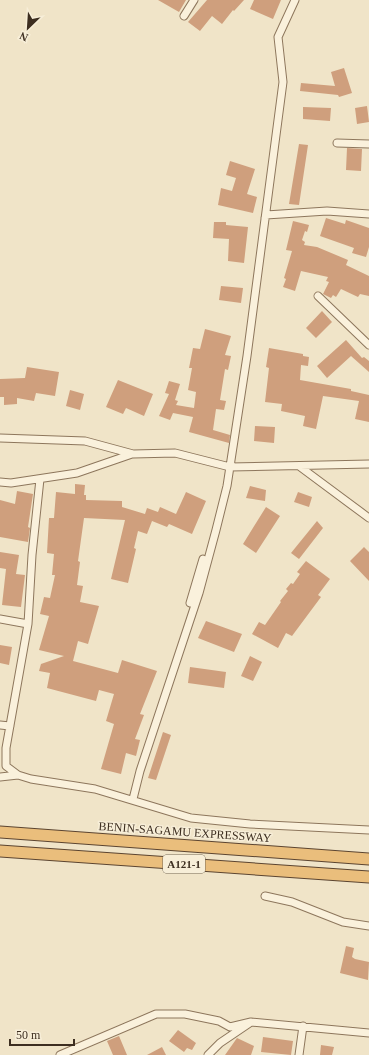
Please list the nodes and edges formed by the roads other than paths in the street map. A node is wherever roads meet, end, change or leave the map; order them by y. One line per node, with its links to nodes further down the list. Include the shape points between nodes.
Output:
1 (194, 0): 3 (street)
2 (295, 0): 7 (street, via 278,37 284,82)
3 (184, 16)
4 (337, 144): 5 (street)
5 (369, 144)
6 (369, 214): 7 (street, via 327,210)
7 (266, 215): 14 (street)
8 (318, 296): 9 (street)
9 (369, 345)
10 (0, 438): 11 (street, via 85,441)
11 (133, 454): 14 (street, via 175,453); 15 (street, via 77,473)
12 (369, 464): 13 (street)
13 (299, 466): 14 (street); 17 (street)
14 (230, 467): 24 (street, via 184,624 140,758)
15 (40, 479): 16 (street); 19 (street)
16 (0, 482)
17 (369, 518)
18 (0, 619): 19 (street)
19 (28, 624): 21 (street)
20 (0, 725): 21 (street)
21 (10, 726): 22 (street, via 6,766)
22 (18, 775): 23 (street); 24 (street, via 95,789)
23 (0, 777)
24 (133, 799): 25 (street, via 192,818 250,824)
25 (369, 830)
26 (0, 832): 28 (highway, BENIN-SAGAMU EXPRESSWAY / A121-1)
27 (0, 851): 29 (highway, A121-1)
28 (369, 859)
29 (369, 877)
30 (265, 896): 31 (street, via 292,902 343,922)
31 (369, 926)
32 (251, 1022): 33 (street); 35 (street, via 230,1027 219,1021 185,1014 156,1014); 36 (street, via 220,1043)
33 (303, 1026): 34 (street); 37 (street)
34 (369, 1032)
35 (60, 1055)
36 (208, 1055)
37 (299, 1055)

